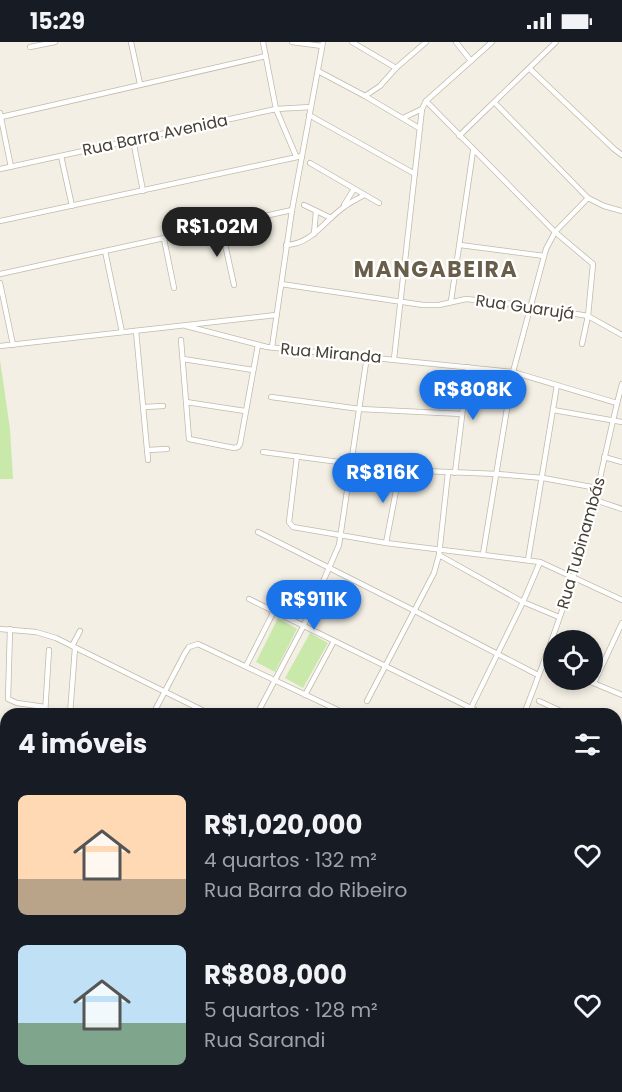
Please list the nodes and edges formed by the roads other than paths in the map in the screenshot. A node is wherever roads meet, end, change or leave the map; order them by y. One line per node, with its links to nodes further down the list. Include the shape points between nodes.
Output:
1 (55, 42): 11 (street)
2 (131, 42): 17 (street)
3 (263, 42): 12 (street)
4 (292, 42): 10 (street)
5 (352, 42): 14 (street)
6 (426, 42): 14 (street)
7 (456, 42): 13 (street)
8 (492, 42): 13 (street)
9 (556, 42): 15 (street)
10 (322, 44): 16 (street)
11 (30, 47)
12 (266, 56): 17 (street); 22 (street)
13 (471, 61): 19 (street)
14 (396, 68): 18 (street)
15 (530, 69): 20 (street); 31 (street)
16 (318, 71): 18 (street); 21 (street)
17 (140, 84): 24 (street)
18 (365, 96): 26 (street)
19 (426, 101): 23 (street); 28 (street)
20 (495, 103): 28 (street); 41 (street)
21 (311, 107): 22 (street, Rua Barra Avenida); 25 (street)
22 (276, 109): 29 (street, Rua Barra Avenida); 33 (street)
23 (422, 109): 26 (street); 27 (street)
24 (0, 115): 35 (street)
25 (309, 115): 33 (street); 37 (street)
26 (402, 118): 27 (street)
27 (419, 128): 37 (street)
28 (459, 136): 30 (street)
29 (133, 140): 32 (street, Rua Barra Avenida); 39 (street)
30 (473, 150): 52 (street); 56 (street)
31 (622, 155)
32 (61, 156): 35 (street, Rua Barra Avenida); 44 (street)
33 (299, 156): 39 (street); 46 (street)
34 (310, 163): 38 (street)
35 (11, 167): 36 (street, Rua Barra Avenida)
36 (0, 169)
37 (415, 174): 65 (street)
38 (354, 189): 40 (street); 45 (street)
39 (143, 191): 44 (street)
40 (364, 195): 42 (street); 45 (street)
41 (588, 198): 47 (street); 52 (street)
42 (378, 203)
43 (304, 205): 48 (street)
44 (72, 206): 50 (street)
45 (343, 207): 49 (street)
46 (292, 210): 51 (street); 55 (street)
47 (622, 211)
48 (316, 212): 49 (street); 53 (street)
49 (331, 218): 53 (street)
50 (0, 221)
51 (221, 226): 54 (street); 62 (street)
52 (555, 232): 58 (street); 68 (street, via 594,266)
53 (314, 234): 55 (street, via 298,244)
54 (164, 238): 57 (street); 63 (street)
55 (286, 245): 61 (street)
56 (460, 245): 58 (street); 64 (street)
57 (105, 251): 59 (street); 71 (street)
58 (544, 256): 66 (street)
59 (0, 274)
60 (0, 283): 75 (street)
61 (281, 284): 65 (street, Rua Guarujá); 67 (street)
62 (234, 285)
63 (174, 288)
64 (452, 301): 65 (street, Rua Guarujá, via 439,305); 66 (street, Rua Guarujá)
65 (399, 302): 81 (street)
66 (530, 306): 68 (street, Rua Guarujá); 84 (street)
67 (276, 315): 69 (street, Rua Miranda); 78 (street)
68 (588, 316): 72 (street, Rua Guarujá); 74 (street)
69 (186, 326): 70 (street, Rua Miranda); 76 (street, Rua Miranda)
70 (136, 331): 71 (street, Rua Miranda); 91 (street)
71 (122, 332): 75 (street, Rua Miranda)
72 (622, 335)
73 (181, 340): 80 (street)
74 (582, 344)
75 (13, 345): 77 (street, Rua Miranda)
76 (258, 345): 78 (street, Rua Miranda); 83 (street)
77 (0, 346)
78 (272, 347): 79 (street, Rua Miranda)
79 (367, 356): 81 (street, Rua Miranda); 92 (street)
80 (183, 359): 83 (street); 88 (street)
81 (394, 359): 82 (street, Rua Miranda)
82 (468, 367): 84 (street, Rua Miranda); 95 (street)
83 (253, 370): 94 (street)
84 (513, 372): 86 (street, Rua Miranda); 109 (street)
85 (622, 384): 89 (street, Rua Tubinambás)
86 (556, 385): 89 (street, Rua Miranda); 93 (street)
87 (271, 397): 92 (street)
88 (186, 402): 94 (street); 94 (street, via 189,439 219,446 239,446)
89 (617, 403): 96 (street, Rua Tubinambás)
90 (163, 406): 91 (street)
91 (144, 407): 99 (street)
92 (360, 409): 95 (street); 105 (street)
93 (553, 410): 96 (street); 110 (street)
94 (245, 411)
95 (462, 414): 108 (street)
96 (613, 419): 97 (street); 102 (street, Rua Tubinambás)
97 (622, 422)
98 (167, 449): 99 (street)
99 (147, 450): 103 (street)
100 (262, 452): 101 (street)
101 (297, 456): 105 (street); 115 (street, via 289,525)
102 (604, 457): 104 (street); 111 (street, Rua Tubinambás)
103 (148, 460)
104 (622, 462)
105 (352, 463): 106 (street); 115 (street)
106 (400, 470): 107 (street); 116 (street)
107 (448, 473): 108 (street); 117 (street)
108 (455, 473): 109 (street)
109 (497, 474): 110 (street); 118 (street)
110 (543, 478): 111 (street); 120 (street)
111 (597, 488): 112 (street, Rua Tubinambás)
112 (595, 500): 113 (street); 123 (street, Rua Tubinambás)
113 (622, 509)
114 (258, 532): 122 (street)
115 (341, 535): 116 (street); 122 (street)
116 (386, 543): 117 (street)
117 (438, 548): 118 (street); 119 (street)
118 (483, 554): 120 (street)
119 (439, 555): 126 (street); 128 (street)
120 (528, 560): 121 (street)
121 (540, 562): 123 (street); 126 (street)
122 (330, 569): 128 (street); 132 (street)
123 (572, 577): 125 (street); 129 (street, Rua Tubinambás)
124 (249, 599): 127 (street)
125 (622, 600)
126 (523, 602): 129 (street); 141 (street)
127 (274, 611): 132 (street); 144 (street)
128 (415, 611): 141 (street); 145 (street)
129 (559, 617): 135 (street, Rua Tubinambás)
130 (622, 623): 143 (street)
131 (34, 624): 137 (street)
132 (304, 626): 138 (street); 147 (street)
133 (0, 629): 134 (street)
134 (10, 629): 137 (street); 154 (street, via 8,699)
135 (555, 630)
136 (80, 631): 139 (street)
137 (36, 632): 139 (street, via 57,636)
138 (334, 641): 145 (street); 150 (street)
139 (74, 647): 149 (street); 155 (street)
140 (49, 650): 154 (street)
141 (498, 654): 146 (street); 160 (street)
142 (543, 663): 146 (street, Rua Tubinambás)
143 (603, 664)
144 (246, 666): 147 (street); 149 (street, via 198,644 189,647)
145 (386, 667): 152 (street); 160 (street)
146 (538, 675): 161 (street, Rua Tubinambás)
147 (275, 680): 150 (street); 158 (street)
148 (603, 687): 151 (street)
149 (164, 692): 156 (street); 157 (street)
150 (305, 695): 159 (street)
151 (622, 695)
152 (367, 701)
153 (539, 701): 162 (street)
154 (45, 707)
155 (70, 708)
156 (156, 708)
157 (197, 708)
158 (260, 708)
159 (333, 708)
160 (471, 708)
161 (526, 708)
162 (554, 708)

